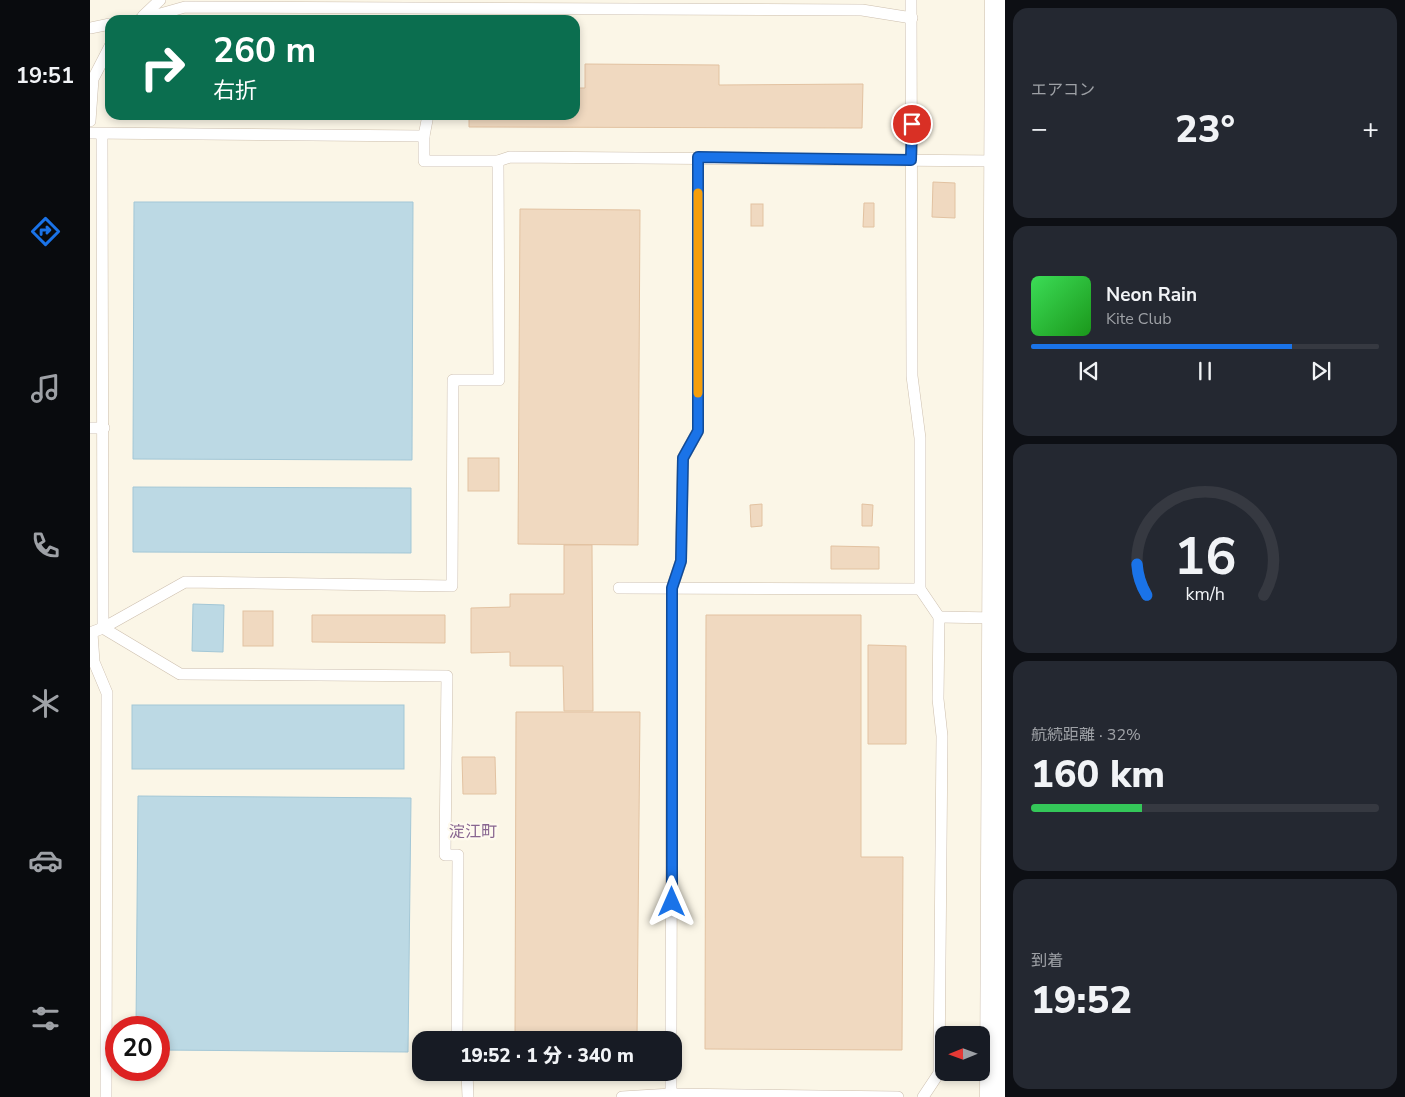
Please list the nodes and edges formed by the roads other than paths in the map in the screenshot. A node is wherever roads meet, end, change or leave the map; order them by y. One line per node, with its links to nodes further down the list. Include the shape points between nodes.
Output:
1 (160, 0): 8 (lane)
2 (911, 0): 10 (lane)
3 (999, 0): 22 (street)
4 (658, 5): 5 (lane); 7 (lane)
5 (727, 5): 6 (lane)
6 (862, 5): 10 (lane)
7 (428, 14): 9 (lane, via 184,7)
8 (142, 15)
9 (153, 15)
10 (912, 18): 20 (lane)
11 (105, 25): 12 (lane)
12 (90, 28)
13 (105, 55): 15 (lane, via 93,78)
14 (427, 120): 18 (lane)
15 (90, 121)
16 (90, 133): 17 (lane)
17 (102, 134): 18 (lane); 24 (lane)
18 (424, 136): 21 (lane, via 424,161)
19 (698, 157): 20 (lane); 21 (lane, via 510,157); 26 (lane, via 698,431 683,458 681,561)
20 (911, 160): 22 (lane); 27 (lane, via 912,376 920,438)
21 (498, 161): 30 (lane, via 499,380 453,380 452,586 184,582)
22 (998, 161): 29 (street)
23 (90, 428): 24 (lane)
24 (104, 428): 30 (lane)
25 (619, 588): 26 (lane)
26 (672, 588): 27 (lane); 32 (lane)
27 (920, 589): 28 (lane)
28 (939, 618): 29 (lane); 40 (lane, via 938,700 942,746 939,1073)
29 (996, 618): 41 (street)
30 (95, 631): 31 (lane, via 180,674 446,676 445,855 458,855); 36 (lane, via 94,662 106,693)
31 (457, 1031)
32 (671, 1031)
33 (467, 1081): 37 (lane)
34 (671, 1081): 35 (lane)
35 (671, 1094): 38 (lane); 39 (lane)
36 (106, 1097)
37 (468, 1097)
38 (622, 1097)
39 (898, 1097)
40 (923, 1097)
41 (994, 1097)

